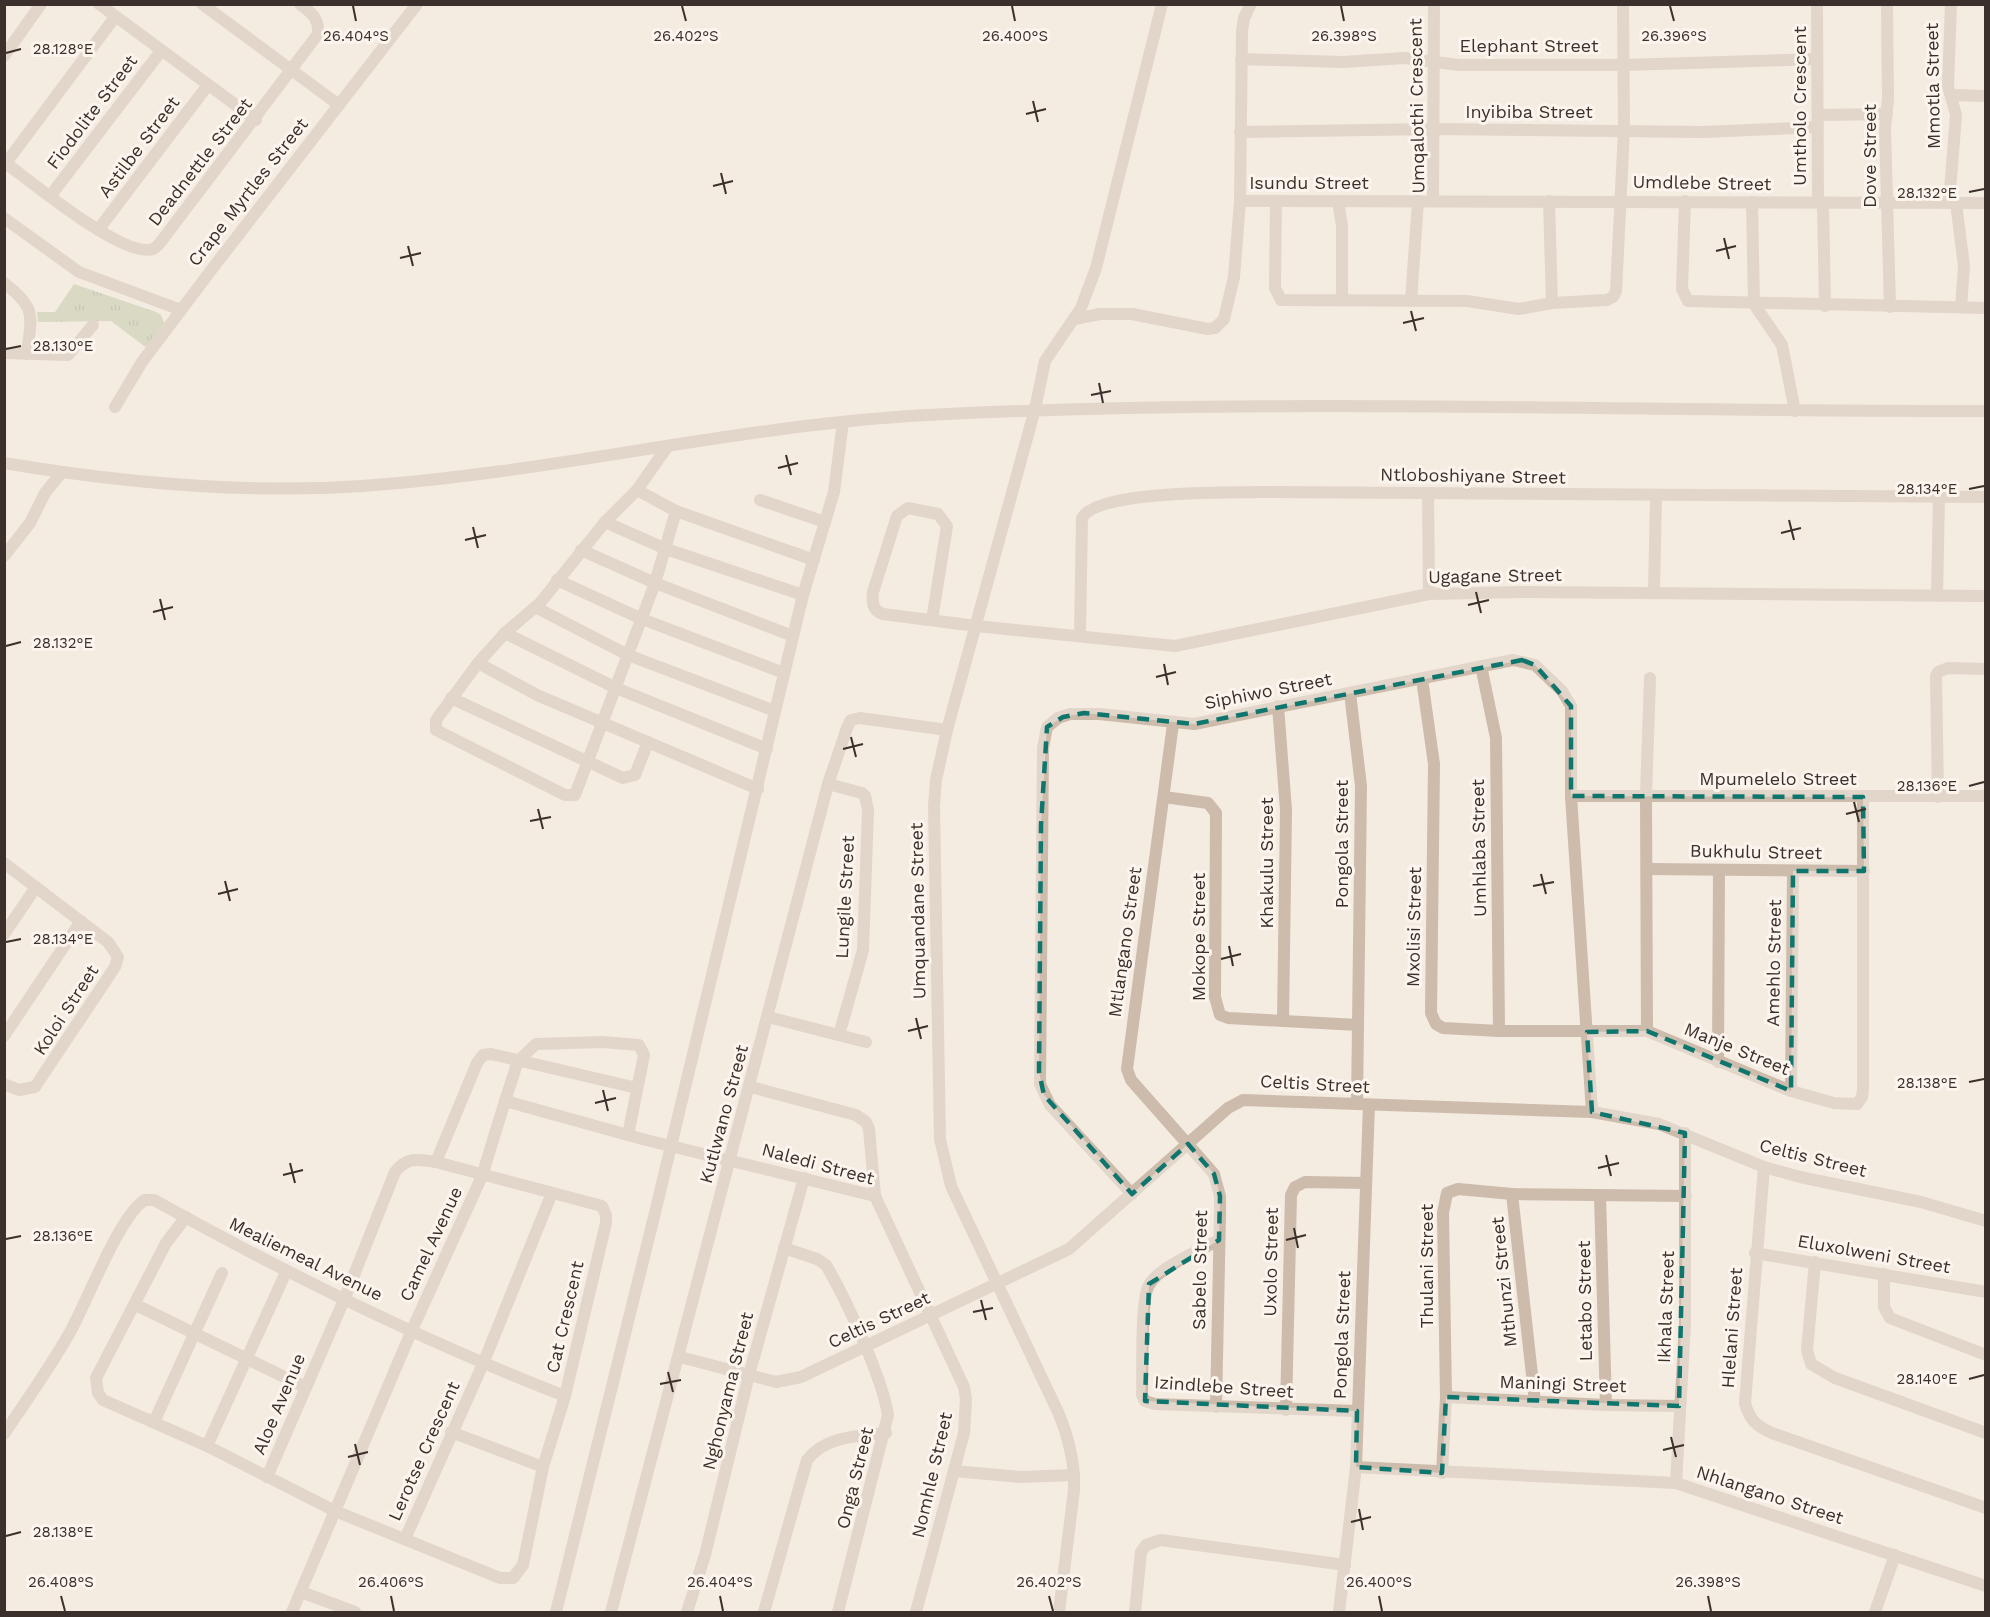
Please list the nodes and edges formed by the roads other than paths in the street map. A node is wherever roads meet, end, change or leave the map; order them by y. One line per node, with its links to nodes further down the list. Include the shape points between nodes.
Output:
1 (41, 4): 15 (street)
2 (99, 4): 13 (street)
3 (202, 4): 20 (street)
4 (300, 4): 20 (street, Deadnettle Street, via 315,15 318,34)
5 (417, 4): 24 (street, Crape Myrtles Street)
6 (1162, 4): 58 (street, Umquandane Street, via 1096,268)
7 (1251, 4): 16 (street, Isundu Street, via 1244,18)
8 (1434, 4): 18 (street, Umqalothi Crescent)
9 (1623, 4): 19 (street)
10 (1817, 4): 17 (street, Umtholo Crescent)
11 (1887, 4): 25 (street, Dove Street)
12 (1951, 4): 22 (street, Mmotla Street)
13 (115, 17): 14 (street); 31 (street)
14 (161, 51): 21 (street); 32 (street, Fiodolite Street)
15 (4, 56)
16 (1241, 59): 18 (street, Elephant Street); 30 (street, Isundu Street)
17 (1817, 59): 19 (street, Elephant Street); 27 (street, Umtholo Crescent)
18 (1433, 61): 19 (street, Elephant Street, via 1460,65); 28 (street, Umqalothi Crescent)
19 (1623, 65): 29 (street)
20 (293, 71): 24 (street); 26 (street, Deadnettle Street)
21 (208, 85): 26 (street); 47 (street, Astilbe Street)
22 (1951, 95): 23 (street); 44 (street, Mmotla Street, via 1956,115)
23 (1986, 96)
24 (339, 105): 57 (street, Crape Myrtles Street)
25 (1887, 114): 27 (street, Inyibiba Street); 43 (street, Dove Street)
26 (256, 120): 47 (street, Deadnettle Street, via 153,249 110,238)
27 (1818, 121): 29 (street, Inyibiba Street, via 1703,132); 42 (street, Umtholo Crescent)
28 (1434, 129): 29 (street, Inyibiba Street); 30 (street, Inyibiba Street); 38 (street, Umqalothi Crescent)
29 (1624, 130): 33 (street)
30 (1240, 132): 34 (street, Isundu Street)
31 (5, 162): 32 (street, Deadnettle Street)
32 (51, 195): 47 (street, Deadnettle Street)
33 (1622, 200): 39 (street, Umqalothi Crescent); 40 (street, Umdlebe Street); 51 (street, via 1613,297 1597,302)
34 (1240, 201): 35 (street, Isundu Street); 58 (street, via 1230,297 1219,325 1195,328 1123,314)
35 (1276, 201): 36 (street, Isundu Street); 49 (street, via 1277,297 1286,301)
36 (1338, 201): 37 (street, Isundu Street); 49 (street, via 1343,235)
37 (1418, 201): 38 (street, Isundu Street); 50 (street)
38 (1433, 201): 39 (street, Umqalothi Crescent)
39 (1549, 201): 51 (street)
40 (1685, 201): 41 (street, Umdlebe Street); 52 (street, via 1684,299)
41 (1752, 202): 42 (street, Umdlebe Street); 52 (street)
42 (1820, 202): 43 (street, Umtholo Crescent); 53 (street, Umtholo Crescent)
43 (1888, 203): 44 (street, Umtholo Crescent); 54 (street, Dove Street)
44 (1952, 203): 45 (street, Umtholo Crescent); 55 (street, Mmotla Street, via 1964,266)
45 (1986, 203)
46 (4, 218): 57 (street, via 79,272)
47 (98, 230)
48 (4, 283): 61 (street, via 23,297 30,309)
49 (1342, 300): 50 (street)
50 (1411, 301): 51 (street, via 1467,301 1519,309)
51 (1552, 303)
52 (1754, 304): 53 (street); 64 (street, via 1785,353)
53 (1825, 306): 54 (street)
54 (1890, 307): 55 (street)
55 (1961, 307): 56 (street)
56 (1986, 308)
57 (181, 310): 62 (street, Crape Myrtles Street)
58 (1074, 319): 63 (street, Umquandane Street, via 1045,361)
59 (93, 325): 61 (street, via 68,355)
60 (4, 353): 61 (street)
61 (27, 354)
62 (115, 407)
63 (1035, 409): 64 (street); 66 (street); 93 (street, Umquandane Street)
64 (1795, 411): 65 (street)
65 (1986, 411)
66 (843, 422): 67 (street); 78 (street, via 838,474)
67 (667, 447): 69 (street, via 357,486 192,487); 70 (street)
68 (4, 464): 69 (street)
69 (62, 473): 81 (street)
70 (637, 490): 76 (street); 77 (street)
71 (1428, 493): 72 (street, Ntloboshiyane Street); 86 (street); 95 (street, Ntloboshiyane Street, via 1192,493 1149,496 1093,508 1085,513 1081,524)
72 (1656, 496): 73 (street, Ntloboshiyane Street); 85 (street)
73 (1939, 496): 74 (street, Ntloboshiyane Street); 88 (street)
74 (1986, 497)
75 (760, 500): 78 (street)
76 (676, 511): 79 (street); 82 (street)
77 (605, 522): 79 (street); 80 (street)
78 (825, 522): 82 (street)
79 (666, 549): 84 (street); 87 (street)
80 (581, 550): 83 (street); 84 (street)
81 (4, 556)
82 (814, 560): 87 (street)
83 (557, 580): 90 (street); 91 (street)
84 (655, 583): 91 (street); 96 (street)
85 (1654, 593): 86 (street, Ugagane Street); 88 (street, Ugagane Street)
86 (1429, 594): 95 (street, Ugagane Street, via 1182,645)
87 (803, 595): 96 (street)
88 (1937, 596): 89 (street, Ugagane Street)
89 (1986, 596)
90 (535, 607): 94 (street); 97 (street)
91 (642, 620): 97 (street); 101 (street)
92 (932, 620): 92 (street, Ugagane Street, via 883,614 873,603 897,516 908,508 938,514 947,526); 93 (street, Ugagane Street)
93 (976, 626): 95 (street, Ugagane Street); 111 (street, Umquandane Street)
94 (505, 633): 98 (street); 104 (street)
95 (1080, 634)
96 (793, 636): 101 (street)
97 (628, 655): 104 (street); 108 (street)
98 (478, 663): 106 (street); 109 (street, via 520,687)
99 (1481, 666): 103 (street, Siphiwo Street); 117 (street, Siphiwo Street, via 1513,660 1529,662 1568,698); 134 (street, Umhlaba Street, via 1496,738)
100 (1986, 669): 122 (street, via 1948,668 1936,676)
101 (784, 673): 108 (street)
102 (1650, 678): 118 (street)
103 (1422, 679): 105 (street, Siphiwo Street); 134 (street, Mxolisi Street, via 1434,775 1431,1013 1443,1028)
104 (616, 688): 109 (street); 113 (street)
105 (1350, 693): 107 (street, Siphiwo Street); 133 (street, Pongola Street, via 1361,786)
106 (451, 698): 114 (street); 114 (street, via 435,723 436,730 565,795 577,792)
107 (1278, 706): 110 (street, Siphiwo Street, via 1210,722); 132 (street, Khakulu Street, via 1286,819)
108 (775, 711): 113 (street)
109 (602, 723): 112 (street); 114 (street)
110 (1173, 723): 120 (street, Mtlangano Street); 160 (street, Siphiwo Street, via 1070,714 1047,727 1043,748 1040,1084 1050,1105)
111 (946, 730): 115 (street, Kutlwano Street, via 851,720); 174 (street, Umquandane Street, via 934,806 940,1139 951,1186)
112 (648, 742): 114 (street, via 637,772 630,778); 116 (street)
113 (767, 749): 116 (street)
114 (587, 762)
115 (828, 784): 131 (street, Kutlwano Street); 137 (street, Lungile Street, via 862,793 868,810 863,950)
116 (758, 789): 151 (street)
117 (1571, 796): 118 (street, Mpumelelo Street); 136 (street, Siphiwo Street)
118 (1646, 796): 121 (street, Mpumelelo Street); 124 (street)
119 (1986, 796): 122 (street, Mpumelelo Street)
120 (1164, 797): 132 (street, Mokope Street, via 1208,802 1216,813 1218,1011 1228,1018); 152 (street, Mtlangano Street, via 1127,1069 1131,1080)
121 (1863, 797): 122 (street, Mpumelelo Street); 127 (street, Manje Street)
122 (1938, 797)
123 (4, 863): 128 (street, Koloi Street)
124 (1648, 868): 125 (street, Bukhulu Street); 135 (street)
125 (1719, 870): 126 (street, Bukhulu Street); 141 (street)
126 (1793, 871): 127 (street, Bukhulu Street); 145 (street, Amehlo Street)
127 (1864, 871): 145 (street, Manje Street, via 1862,1097 1857,1104 1849,1105)
128 (36, 887): 129 (street, Koloi Street); 130 (street)
129 (81, 921): 138 (street); 142 (street, Koloi Street, via 113,947 117,963 35,1087 19,1090)
130 (5, 932)
131 (768, 1017): 137 (street); 143 (street, Kutlwano Street)
132 (1283, 1021): 133 (street, Mokope Street)
133 (1358, 1025): 147 (street, Pongola Street)
134 (1499, 1031): 136 (street, Mxolisi Street)
135 (1647, 1031): 136 (street, Mxolisi Street); 141 (street, Manje Street)
136 (1587, 1032): 148 (street, Siphiwo Street)
137 (839, 1035): 139 (street)
138 (4, 1036)
139 (866, 1042)
140 (518, 1061): 144 (street); 144 (street, via 530,1048 544,1043 634,1044 641,1047 644,1055); 146 (street, Camel Avenue); 154 (street, via 491,1054 480,1058)
141 (1718, 1062): 145 (street, Manje Street)
142 (4, 1084)
143 (751, 1087): 153 (street, Kutlwano Street); 162 (street, via 856,1115 866,1122)
144 (637, 1089): 150 (street)
145 (1791, 1090)
146 (506, 1101): 150 (street); 156 (street, Camel Avenue)
147 (1363, 1104): 148 (street, Celtis Street); 152 (street, Celtis Street, via 1243,1100 1228,1108); 158 (street, Pongola Street)
148 (1592, 1112): 149 (street, Celtis Street, via 1638,1119)
149 (1685, 1133): 155 (street, Celtis Street); 164 (street, Ikhala Street)
150 (628, 1135): 151 (street)
151 (671, 1144): 153 (street); 218 (street)
152 (1188, 1144): 160 (street, Celtis Street); 167 (street, Sabelo Street, via 1218,1183)
153 (729, 1158): 157 (street, Naledi Street); 184 (street, Kutlwano Street)
154 (436, 1162): 156 (street, Aloe Avenue); 176 (street, Aloe Avenue, via 415,1159 401,1164 395,1172)
155 (1764, 1167): 166 (street, Celtis Street, via 1921,1202); 169 (street, Hlelani Street)
156 (482, 1176): 159 (street, Cat Crescent); 179 (street, Camel Avenue)
157 (804, 1179): 162 (street, Naledi Street); 168 (street, Nghonyama Street)
158 (1365, 1183): 194 (street, Uxolo Street, via 1305,1182 1295,1187 1291,1195); 195 (street, Pongola Street)
159 (552, 1193): 185 (street, Lerotse Crescent); 188 (street, Cat Crescent, via 597,1203 606,1215)
160 (1132, 1194): 174 (street, Celtis Street, via 1069,1249)
161 (1512, 1194): 163 (street, Thulani Street); 189 (street, Thulani Street, via 1458,1189 1445,1196); 190 (street, Mthunzi Street)
162 (875, 1196): 178 (street, Naledi Street)
163 (1600, 1196): 164 (street, Thulani Street); 191 (street, Letabo Street)
164 (1686, 1197): 192 (street, Ikhala Street)
165 (186, 1217): 171 (street, Mealiemeal Avenue); 177 (street, Aloe Avenue, via 166,1243); 200 (street, Mealiemeal Avenue, via 151,1199 136,1206 110,1248 69,1335)
166 (1986, 1221)
167 (1219, 1240): 193 (street, Sabelo Street); 193 (street, Izindlebe Street, via 1162,1272 1149,1284 1142,1395 1149,1404)
168 (784, 1248): 181 (street, Onga Street, via 826,1265); 186 (street, Nghonyama Street)
169 (1755, 1253): 170 (street, Eluxolweni Street); 209 (street, Hlelani Street, via 1745,1403 1754,1423 1772,1433)
170 (1815, 1262): 173 (street, Eluxolweni Street); 199 (street, via 1807,1350 1811,1364 1835,1378)
171 (286, 1272): 176 (street, Mealiemeal Avenue); 183 (street)
172 (222, 1274): 180 (street)
173 (1884, 1274): 175 (street, Eluxolweni Street); 182 (street, via 1884,1307 1890,1318)
174 (995, 1284): 178 (street, Celtis Street); 206 (street, Umquandane Street, via 1066,1431)
175 (1986, 1292)
176 (344, 1300): 179 (street, Mealiemeal Avenue); 187 (street, Aloe Avenue)
177 (136, 1305): 180 (street); 196 (street, Aloe Avenue, via 96,1378 96,1387 103,1400)
178 (931, 1315): 181 (street, Celtis Street); 204 (street, Nomhle Street, via 966,1399 964,1433)
179 (412, 1330): 185 (street, Cat Crescent); 210 (street, Camel Avenue)
180 (195, 1334): 183 (street); 196 (street)
181 (864, 1346): 186 (street, Celtis Street, via 788,1382); 198 (street, Onga Street, via 886,1403)
182 (1986, 1355)
183 (246, 1357): 187 (street); 201 (street)
184 (680, 1357): 186 (street, Celtis Street); 219 (street, Kutlwano Street)
185 (483, 1364): 188 (street, Cat Crescent); 197 (street, Lerotse Crescent)
186 (749, 1375): 220 (street, Nghonyama Street)
187 (305, 1387): 207 (street, Aloe Avenue)
188 (565, 1396): 202 (street, Lerotse Crescent)
189 (1446, 1397): 190 (street, Maningi Street); 205 (street, Thulani Street)
190 (1535, 1402): 191 (street, Maningi Street)
191 (1606, 1405): 192 (street, Maningi Street)
192 (1680, 1406): 208 (street, Ikhala Street)
193 (1216, 1407): 194 (street, Izindlebe Street)
194 (1286, 1410): 195 (street, Izindlebe Street)
195 (1357, 1411): 203 (street, Pongola Street)
196 (154, 1422): 201 (street, Aloe Avenue)
197 (451, 1432): 202 (street); 211 (street, Lerotse Crescent)
198 (886, 1433): 221 (street, via 830,1443 807,1460); 222 (street, Onga Street)
199 (1986, 1433)
200 (4, 1434)
201 (207, 1446): 207 (street, Aloe Avenue)
202 (543, 1467): 211 (street, Lerotse Crescent, via 526,1553 513,1578 500,1578)
203 (1356, 1467): 205 (street, Nhlangano Street); 213 (street, Pongola Street)
204 (954, 1471): 206 (street, via 1029,1477); 223 (street, Nomhle Street)
205 (1442, 1473): 208 (street, Nhlangano Street)
206 (1074, 1474): 224 (street, Umquandane Street)
207 (267, 1477): 210 (street)
208 (1676, 1483): 212 (street, Nhlangano Street)
209 (1986, 1508)
210 (335, 1511): 211 (street); 215 (street, Camel Avenue)
211 (405, 1539)
212 (1894, 1555): 214 (street, Nhlangano Street); 227 (street)
213 (1345, 1565): 225 (street, via 1153,1541 1141,1552); 226 (street, Pongola Street)
214 (1986, 1587)
215 (301, 1592): 216 (street, Camel Avenue); 217 (street)
216 (292, 1612)
217 (355, 1612)
218 (556, 1612)
219 (611, 1612)
220 (687, 1612)
221 (764, 1612)
222 (838, 1612)
223 (916, 1612)
224 (1059, 1612)
225 (1137, 1612)
226 (1339, 1612)
227 (1875, 1612)

